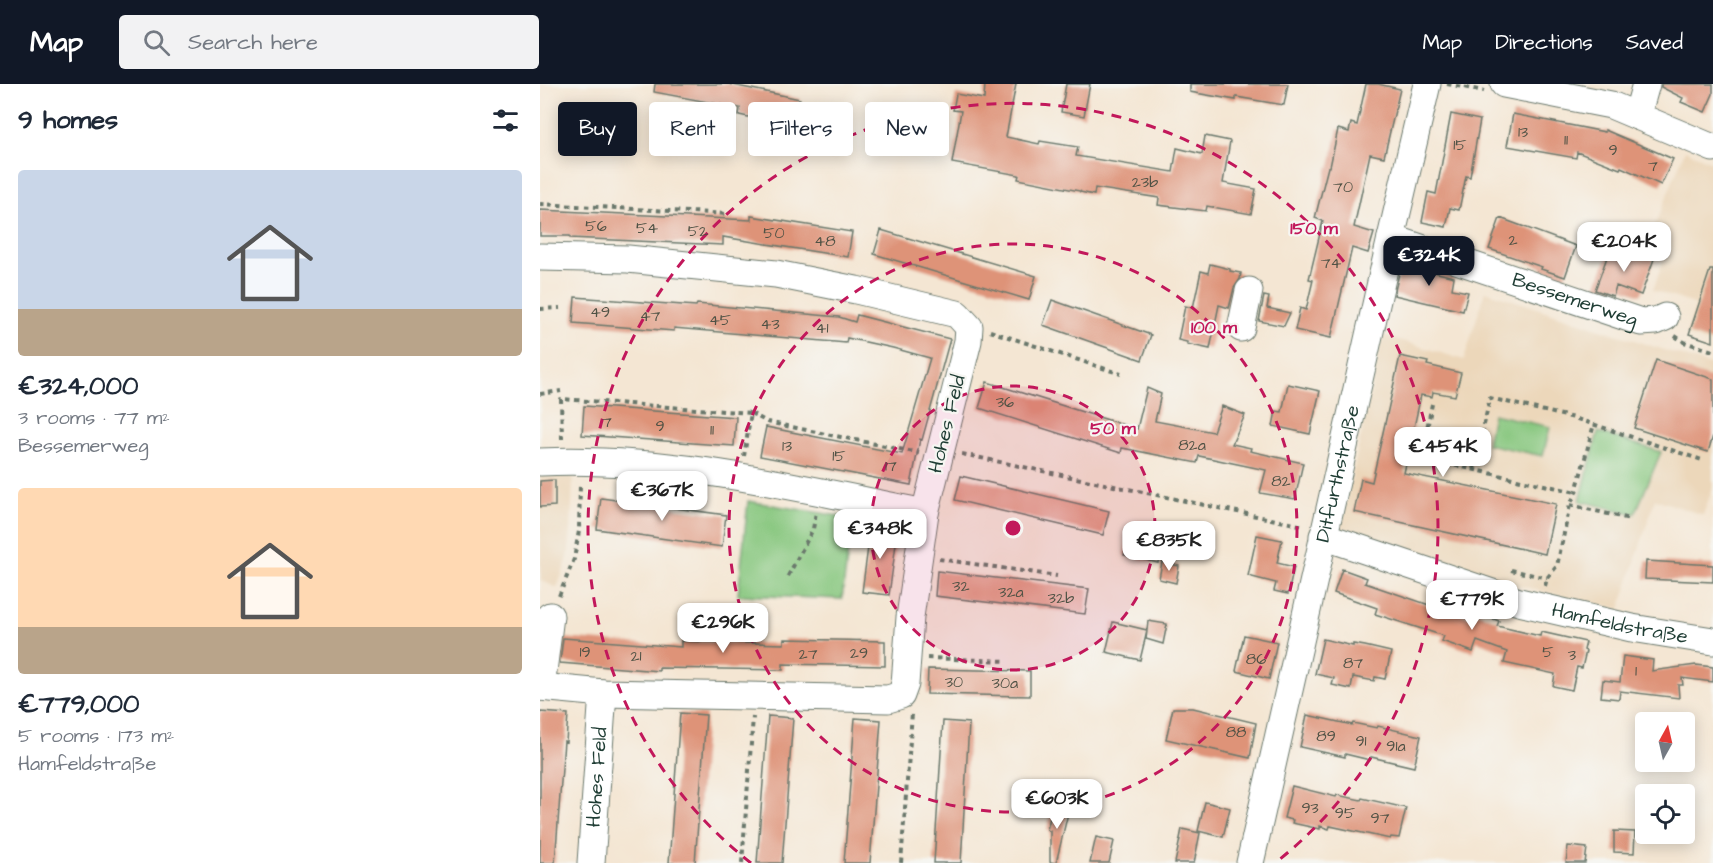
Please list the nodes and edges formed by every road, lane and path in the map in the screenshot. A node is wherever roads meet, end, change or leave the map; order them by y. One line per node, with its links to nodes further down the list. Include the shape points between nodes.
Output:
1 (1427, 84): 8 (street, Ditfurthstraße)
2 (1504, 84): 4 (street, via 1611,105)
3 (1646, 84): 4 (street)
4 (1637, 116): 5 (street)
5 (1713, 148)
6 (540, 204): 7 (path)
7 (728, 214)
8 (1391, 238): 13 (street, Bessemerweg, via 1641,322); 34 (street, Ditfurthstraße)
9 (540, 257): 14 (street, via 628,259 776,274 957,314)
10 (1249, 291): 15 (street)
11 (560, 308): 12 (path)
12 (540, 309)
13 (1665, 317): 16 (path, Bessemerweg, via 1677,338)
14 (969, 327): 17 (path); 23 (street, Hohes Feld)
15 (1241, 328)
16 (1713, 351)
17 (1121, 374)
18 (561, 391): 19 (path)
19 (540, 394)
20 (1432, 404): 26 (path, via 1421,458)
21 (751, 413): 23 (path, via 767,422); 25 (path, via 561,399); 27 (path)
22 (1594, 424): 24 (path); 26 (path, via 1490,398); 30 (path)
23 (940, 453): 32 (street, Hohes Feld); 34 (path, via 1306,527)
24 (1702, 460)
25 (551, 462): 27 (street, via 655,465)
26 (1474, 470): 30 (path)
27 (740, 477): 29 (street)
28 (580, 484): 41 (path, via 574,559)
29 (819, 492): 32 (street); 37 (path, via 813,529)
30 (1576, 492): 31 (path)
31 (1570, 505): 33 (path); 39 (path, via 1557,566)
32 (925, 513): 35 (street, Hohes Feld)
33 (1630, 519)
34 (1323, 536): 40 (street, Hamfeldstraße, via 1503,597); 52 (street, Ditfurthstraße)
35 (918, 556): 38 (path); 43 (street, Hohes Feld)
36 (1511, 570): 39 (path)
37 (788, 576)
38 (1057, 576)
39 (1547, 578): 40 (path)
40 (1541, 606): 42 (street, Hamfeldstraße, via 1632,628)
41 (550, 616): 45 (street)
42 (1713, 640)
43 (907, 658): 44 (path); 47 (street, Hohes Feld)
44 (1007, 661)
45 (540, 687): 46 (street)
46 (603, 693): 48 (street); 49 (street, Hohes Feld)
47 (901, 695): 48 (street, via 888,699); 51 (path, via 912,711)
48 (755, 696): 50 (path)
49 (591, 863)
50 (742, 863)
51 (901, 863)
52 (1250, 863)

